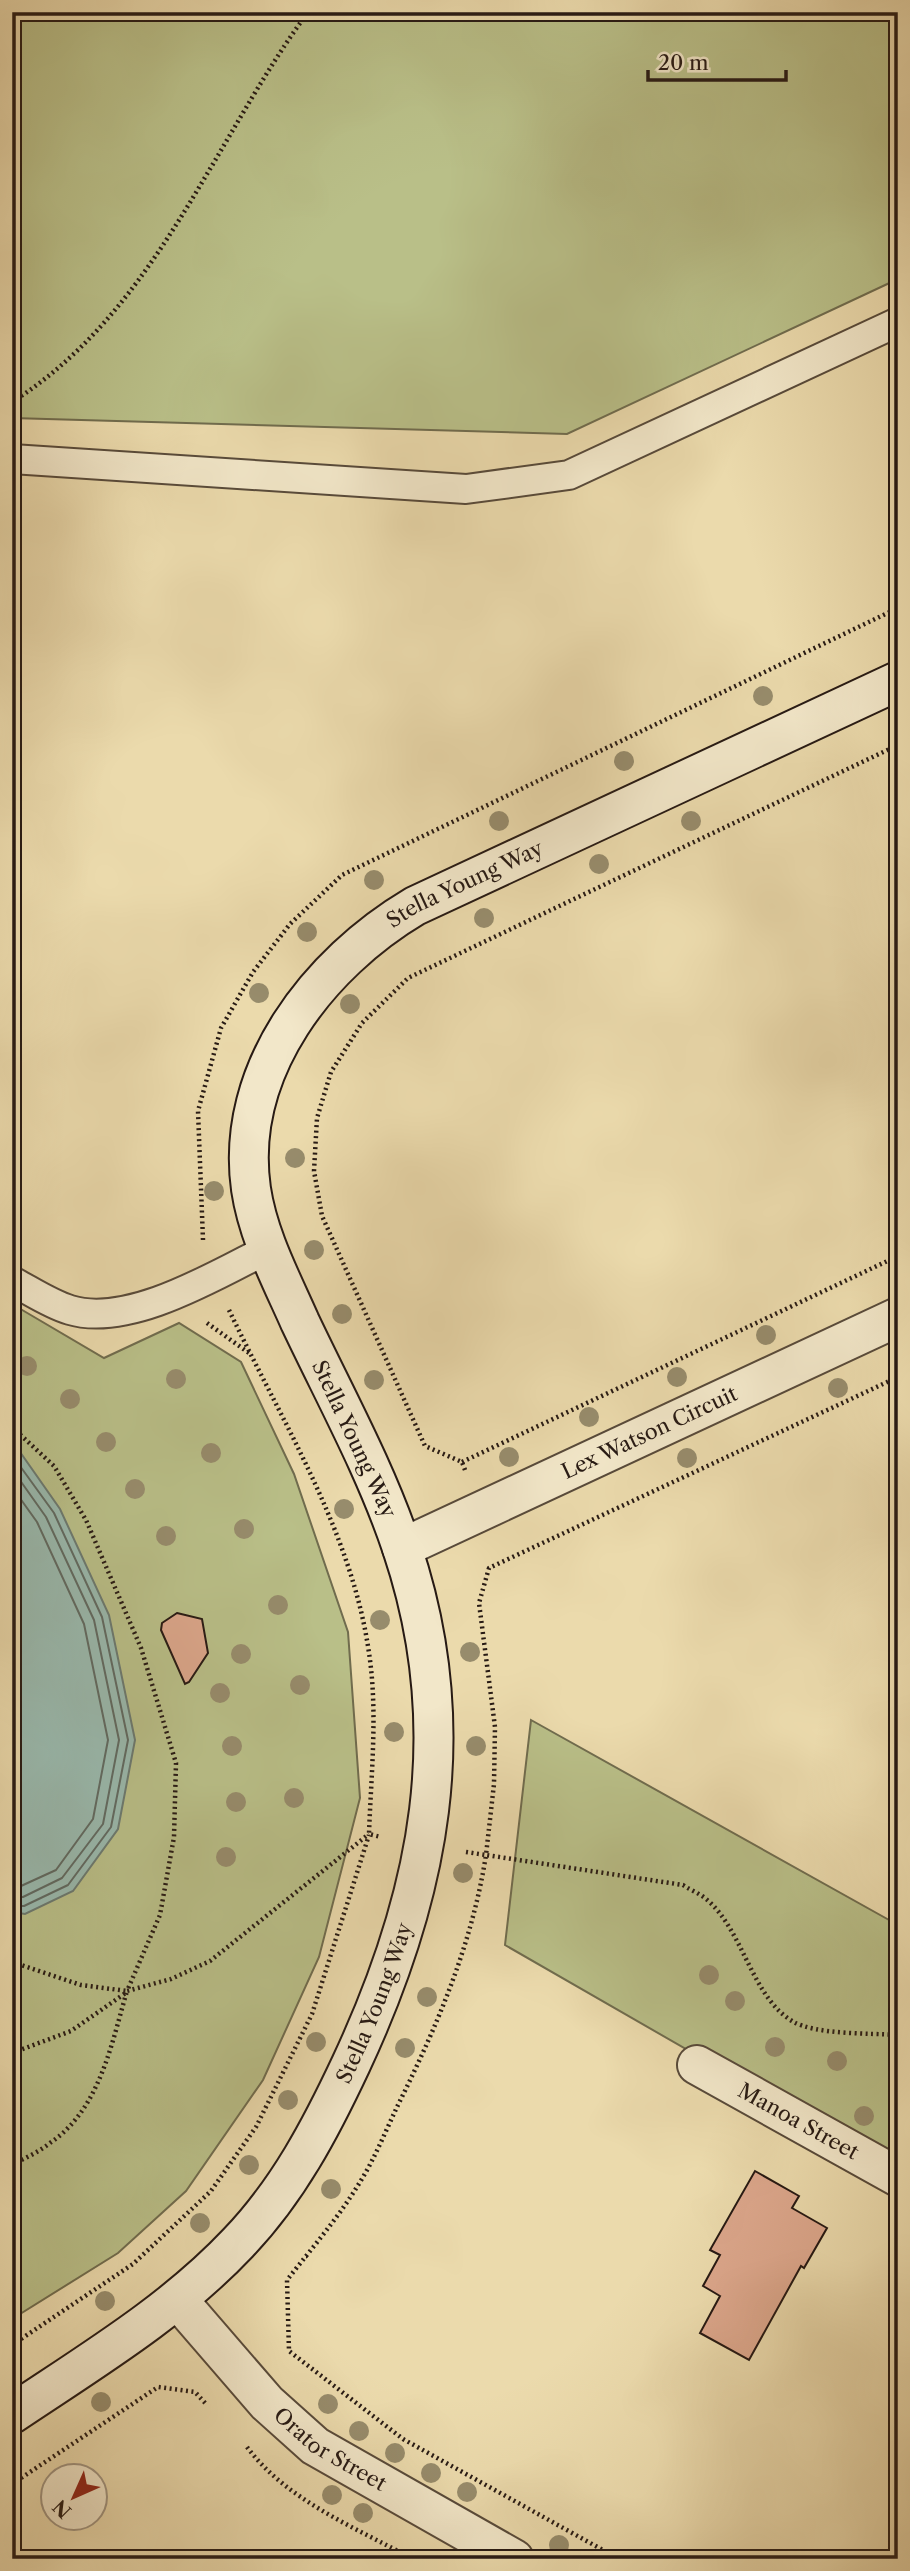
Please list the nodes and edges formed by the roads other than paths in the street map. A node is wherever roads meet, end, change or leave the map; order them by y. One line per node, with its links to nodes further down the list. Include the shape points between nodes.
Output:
1 (898, 322): 2 (lane, via 569,475 466,489)
2 (12, 459)
3 (898, 681): 4 (street, Stella Young Way, via 415,906 356,946 330,971 287,1029 260,1093 248,1159 257,1220)
4 (268, 1250): 5 (lane, via 181,1292 112,1312 72,1310); 7 (street, Stella Young Way)
5 (12, 1281)
6 (898, 1317): 7 (street, Lex Watson Circuit)
7 (402, 1548): 10 (street, Stella Young Way, via 427,1644 435,1747 425,1847 397,1957 314,2139 268,2209)
8 (697, 2065): 9 (street, Manoa Street)
9 (898, 2177)
10 (178, 2300): 11 (street, Stella Young Way); 12 (street, Orator Street, via 267,2403 315,2446)
11 (12, 2414)
12 (514, 2559)

